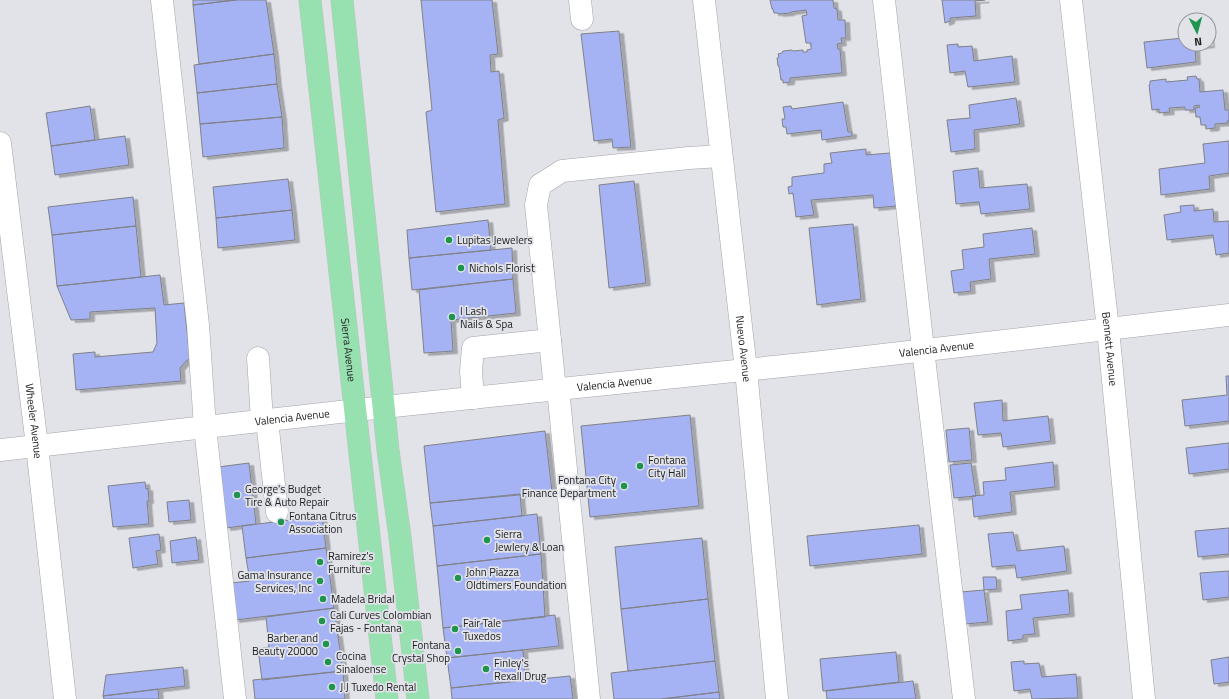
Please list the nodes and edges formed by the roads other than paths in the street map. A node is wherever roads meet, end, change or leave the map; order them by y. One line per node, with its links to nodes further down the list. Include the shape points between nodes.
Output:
1 (162, 0): 20 (street, via 198,325)
2 (310, 0): 18 (main road, Sierra Avenue)
3 (342, 0): 17 (main road)
4 (704, 0): 8 (street, Nuevo Avenue)
5 (884, 0): 12 (street)
6 (1071, 0): 10 (street, Bennett Avenue)
7 (0, 143): 21 (street, Wheeler Avenue)
8 (722, 156): 11 (street, via 562,172 540,185 536,205); 14 (street, Nuevo Avenue)
9 (1229, 315): 10 (street, Valencia Avenue)
10 (1108, 329): 12 (street, Valencia Avenue); 31 (street, Bennett Avenue)
11 (550, 340): 15 (street); 16 (street, via 473,348)
12 (923, 349): 14 (street, Valencia Avenue); 30 (street)
13 (258, 358): 19 (street)
14 (746, 370): 15 (street, Valencia Avenue); 29 (street, Nuevo Avenue)
15 (557, 389): 16 (street, Valencia Avenue); 28 (street)
16 (473, 398): 17 (street, Valencia Avenue)
17 (384, 407): 18 (street, Valencia Avenue); 27 (main road)
18 (355, 410): 19 (street, Valencia Avenue); 26 (main road, Sierra Avenue)
19 (265, 420): 20 (street, Valencia Avenue); 23 (street)
20 (205, 427): 21 (street, Valencia Avenue); 25 (street)
21 (37, 446): 22 (street, Valencia Avenue); 24 (street, Wheeler Avenue)
22 (0, 450)
23 (277, 512)
24 (65, 699)
25 (235, 699)
26 (387, 699)
27 (418, 699)
28 (589, 699)
29 (777, 699)
30 (964, 699)
31 (1144, 699)

